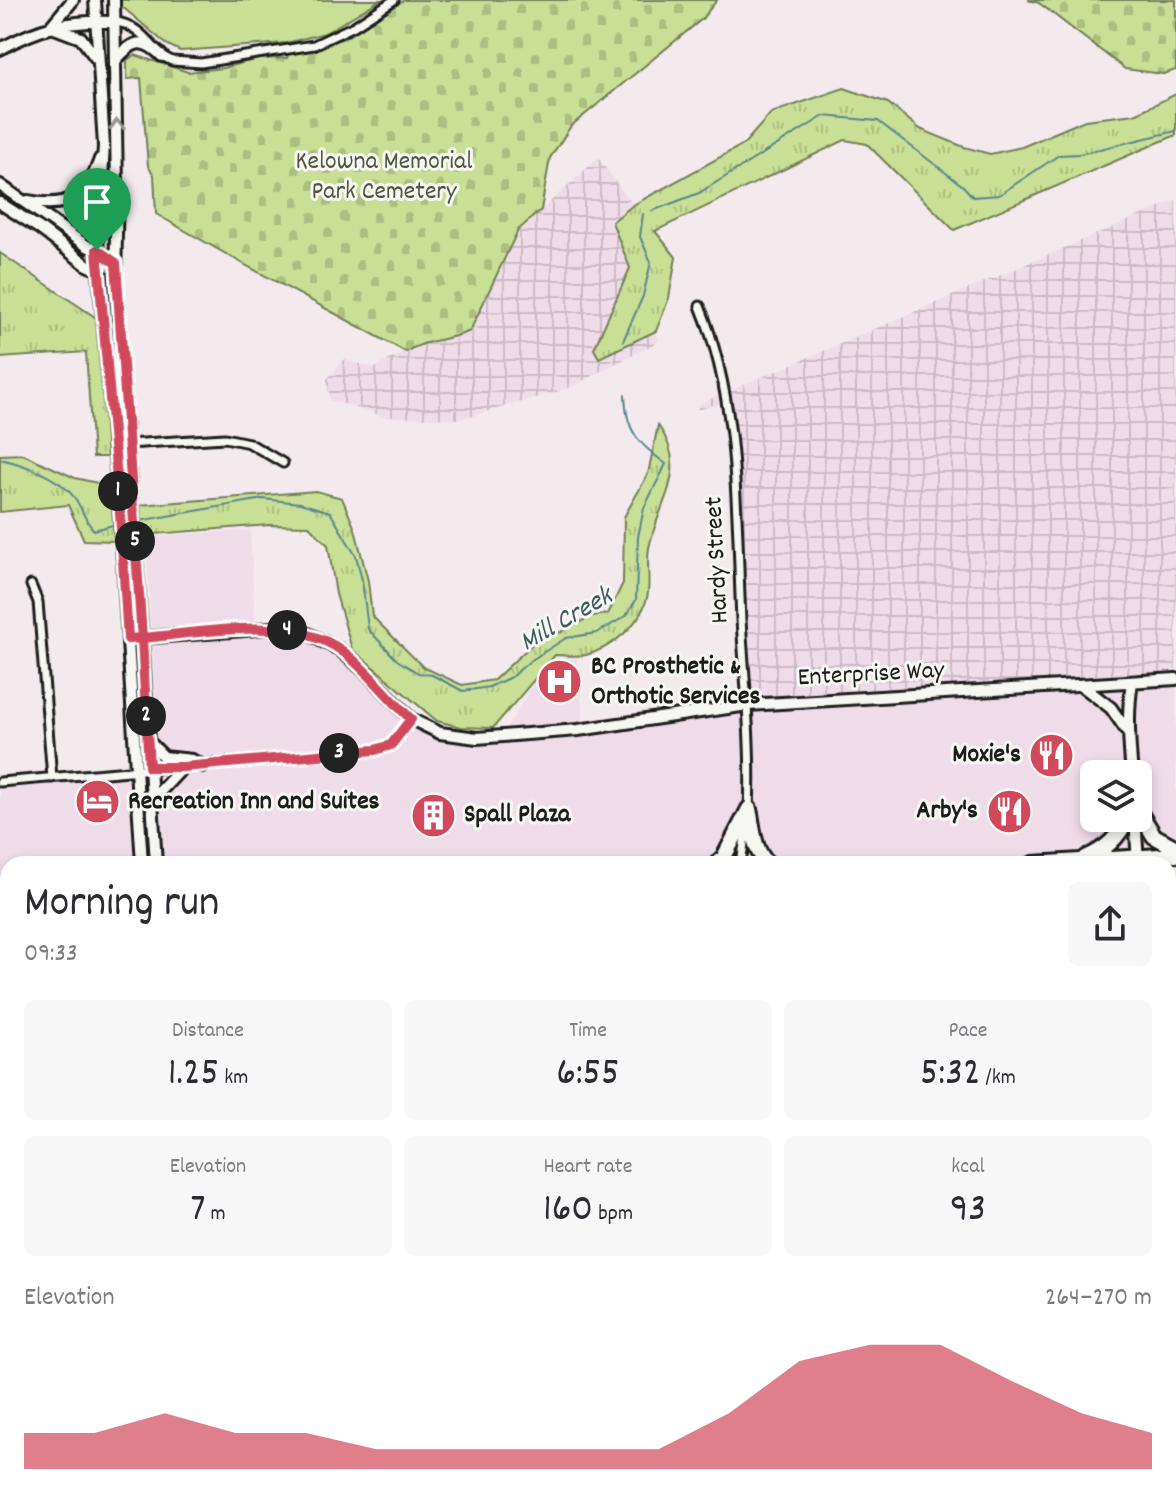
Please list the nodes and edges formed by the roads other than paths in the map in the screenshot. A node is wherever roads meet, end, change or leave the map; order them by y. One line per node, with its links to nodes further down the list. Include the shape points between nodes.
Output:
1 (73, 0): 8 (main road)
2 (95, 0): 6 (main road)
3 (108, 0): 7 (main road)
4 (114, 0): 7 (main road)
5 (394, 0): 10 (street, via 314,45 201,63)
6 (97, 22): 7 (main road); 8 (main road); 12 (main road)
7 (115, 22): 10 (street, via 140,31); 11 (main road)
8 (50, 26): 9 (main road); 12 (main road, via 81,38)
9 (0, 49)
10 (162, 56): 11 (main road, via 142,42)
11 (116, 60): 18 (main road, one-way to 11)
12 (100, 66): 13 (main road)
13 (104, 146): 15 (main road, via 88,185 73,199 58,204); 17 (main road)
14 (0, 185): 15 (main road)
15 (22, 200): 17 (main road)
16 (0, 203): 19 (main road)
17 (97, 250): 18 (main road); 19 (main road)
18 (116, 263): 19 (main road); 21 (main road)
19 (99, 270): 25 (main road)
20 (700, 306): 29 (street, Hardy Street, via 723,375 730,423)
21 (127, 444): 22 (street, via 225,438 249,443); 24 (main road)
22 (283, 463)
23 (31, 585): 38 (street, via 38,602)
24 (142, 638): 25 (main road, Enterprise Way); 30 (main road, Enterprise Way, via 272,628 308,634 339,649); 32 (main road)
25 (128, 639): 37 (main road)
26 (1176, 679): 27 (main road, Enterprise Way)
27 (1132, 682): 28 (main road, Enterprise Way); 31 (main road)
28 (1081, 685): 29 (main road, Enterprise Way); 31 (main road, via 1111,708)
29 (748, 705): 30 (main road, Enterprise Way, via 578,730 477,738 440,733); 41 (street, Hardy Street)
30 (411, 719): 34 (street, via 391,745 375,750)
31 (1129, 733): 33 (main road)
32 (147, 740): 34 (main road, via 164,757); 35 (main road)
33 (1131, 760)
34 (203, 766): 36 (street)
35 (149, 767): 36 (street); 37 (street); 40 (main road)
36 (183, 767): 40 (main road)
37 (135, 772): 38 (street); 46 (main road)
38 (52, 778): 39 (street)
39 (0, 782)
40 (151, 801): 47 (main road)
41 (749, 809): 48 (highway); 49 (street, Hardy Street); 50 (highway)
42 (1120, 832): 51 (highway)
43 (1136, 832): 52 (main road)
44 (1152, 832): 45 (highway)
45 (1176, 848)
46 (141, 856)
47 (155, 856)
48 (725, 856)
49 (742, 856)
50 (762, 856)
51 (1090, 856)
52 (1138, 856)

